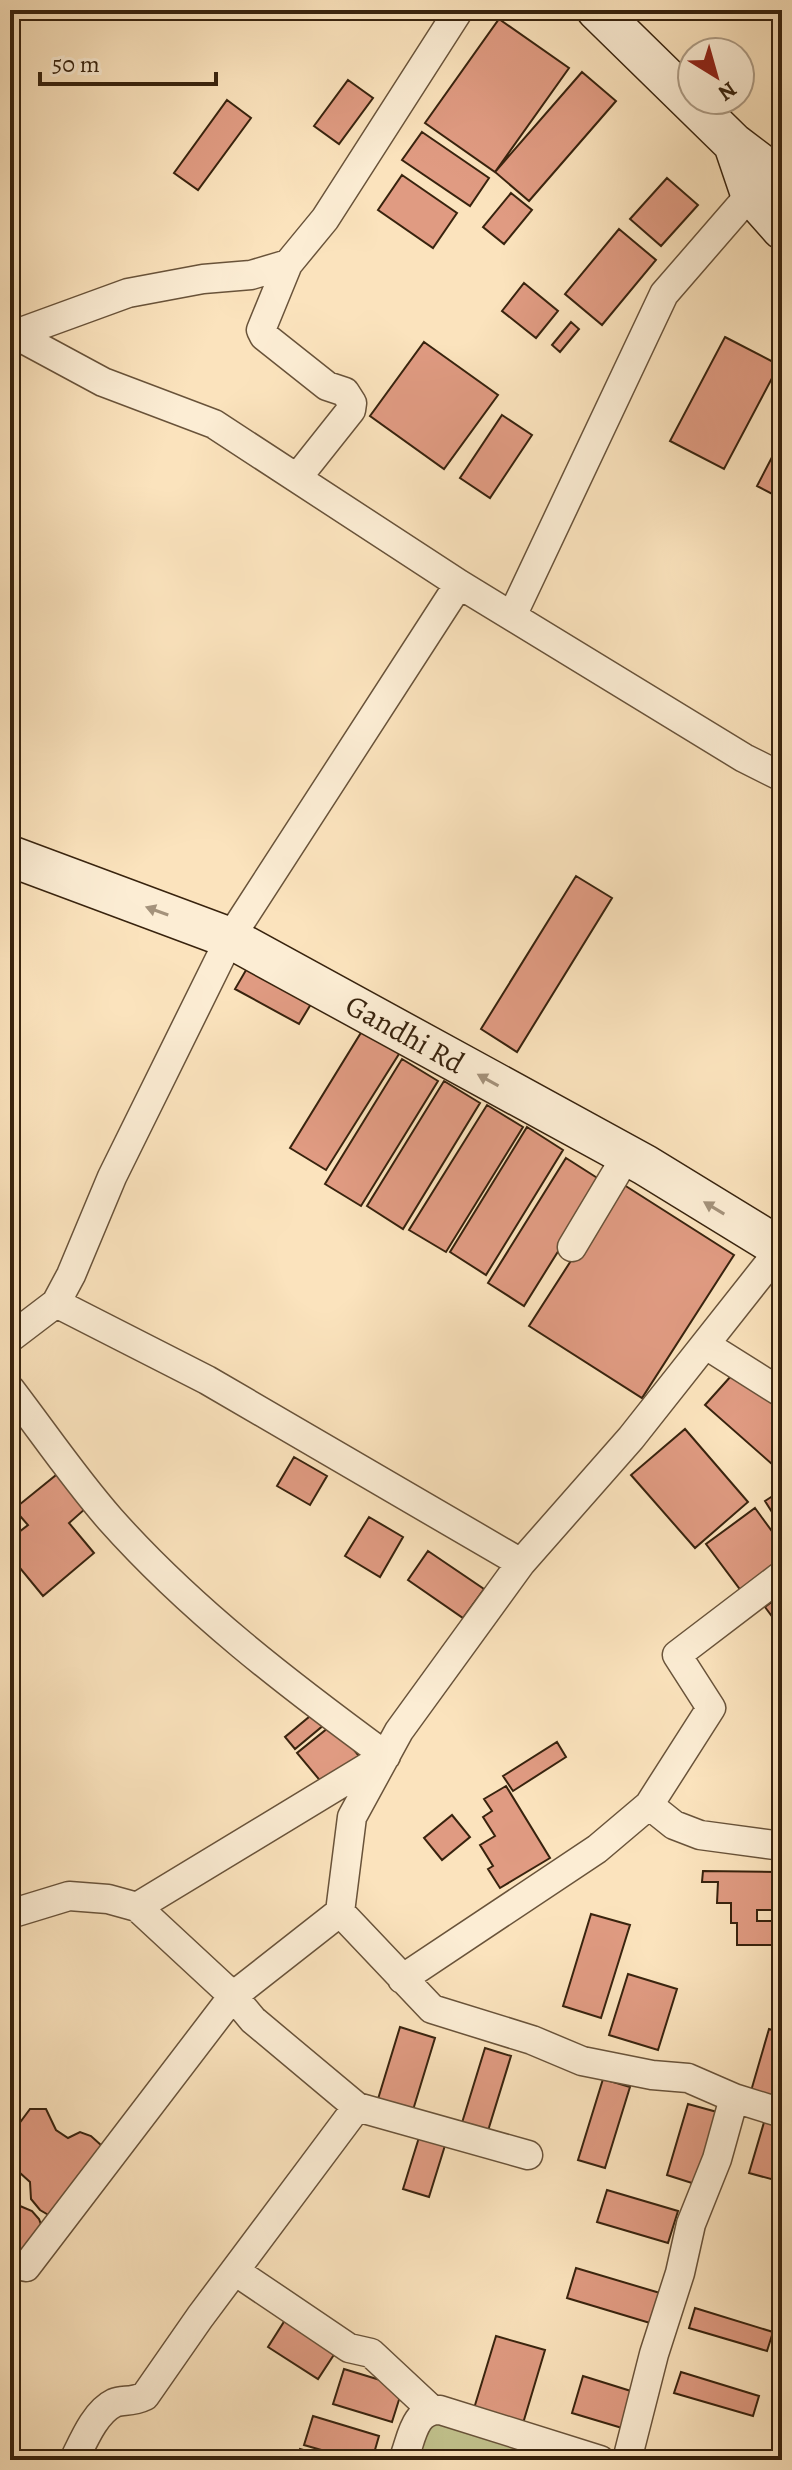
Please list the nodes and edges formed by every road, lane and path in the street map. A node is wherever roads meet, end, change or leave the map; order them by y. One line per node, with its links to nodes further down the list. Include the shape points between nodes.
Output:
1 (459, 10): 5 (street, via 325,219)
2 (598, 10): 3 (street)
3 (768, 184): 4 (street); 9 (street, via 664,294)
4 (782, 229)
5 (288, 264): 6 (street, via 251,275 128,293); 7 (street, via 261,330 327,386 345,392 352,403)
6 (12, 335): 7 (street, via 103,382 214,424)
7 (297, 478): 8 (street)
8 (459, 584): 9 (street); 12 (street)
9 (512, 616): 10 (street)
10 (782, 777)
11 (10, 856): 12 (street, Gandhi Rd, one-way to 11)
12 (230, 938): 13 (street, Gandhi Rd, one-way to 12); 16 (street)
13 (627, 1155): 14 (street); 15 (street, Gandhi Rd, one-way to 13)
14 (572, 1247)
15 (782, 1248): 18 (street)
16 (56, 1303): 17 (street); 21 (street, via 207,1380)
17 (10, 1338)
18 (706, 1345): 20 (street); 21 (street)
19 (10, 1389): 23 (street, via 109,1518 196,1606 288,1684)
20 (782, 1393)
21 (521, 1563): 23 (street)
22 (782, 1575): 24 (street, via 677,1655 711,1708)
23 (386, 1756): 26 (street); 27 (street, via 352,1817)
24 (649, 1805): 25 (street, via 674,1825 700,1835); 29 (street, via 597,1849)
25 (782, 1846)
26 (137, 1907): 28 (street, via 69,1896); 30 (street)
27 (340, 1912): 29 (street); 30 (street)
28 (10, 1914)
29 (402, 1979): 31 (street, via 432,2009 582,2061 688,2078)
30 (233, 1996): 32 (street, via 253,2020); 35 (street)
31 (734, 2098): 33 (street); 41 (street, via 691,2224)
32 (357, 2107): 34 (street); 36 (street)
33 (782, 2113)
34 (528, 2155)
35 (26, 2267)
36 (235, 2271): 37 (street, via 349,2348 371,2353); 38 (street, via 145,2396 116,2401 105,2409)
37 (431, 2409): 39 (street, via 418,2419); 40 (street)
38 (74, 2460)
39 (406, 2460)
40 (600, 2460)
41 (627, 2460)

